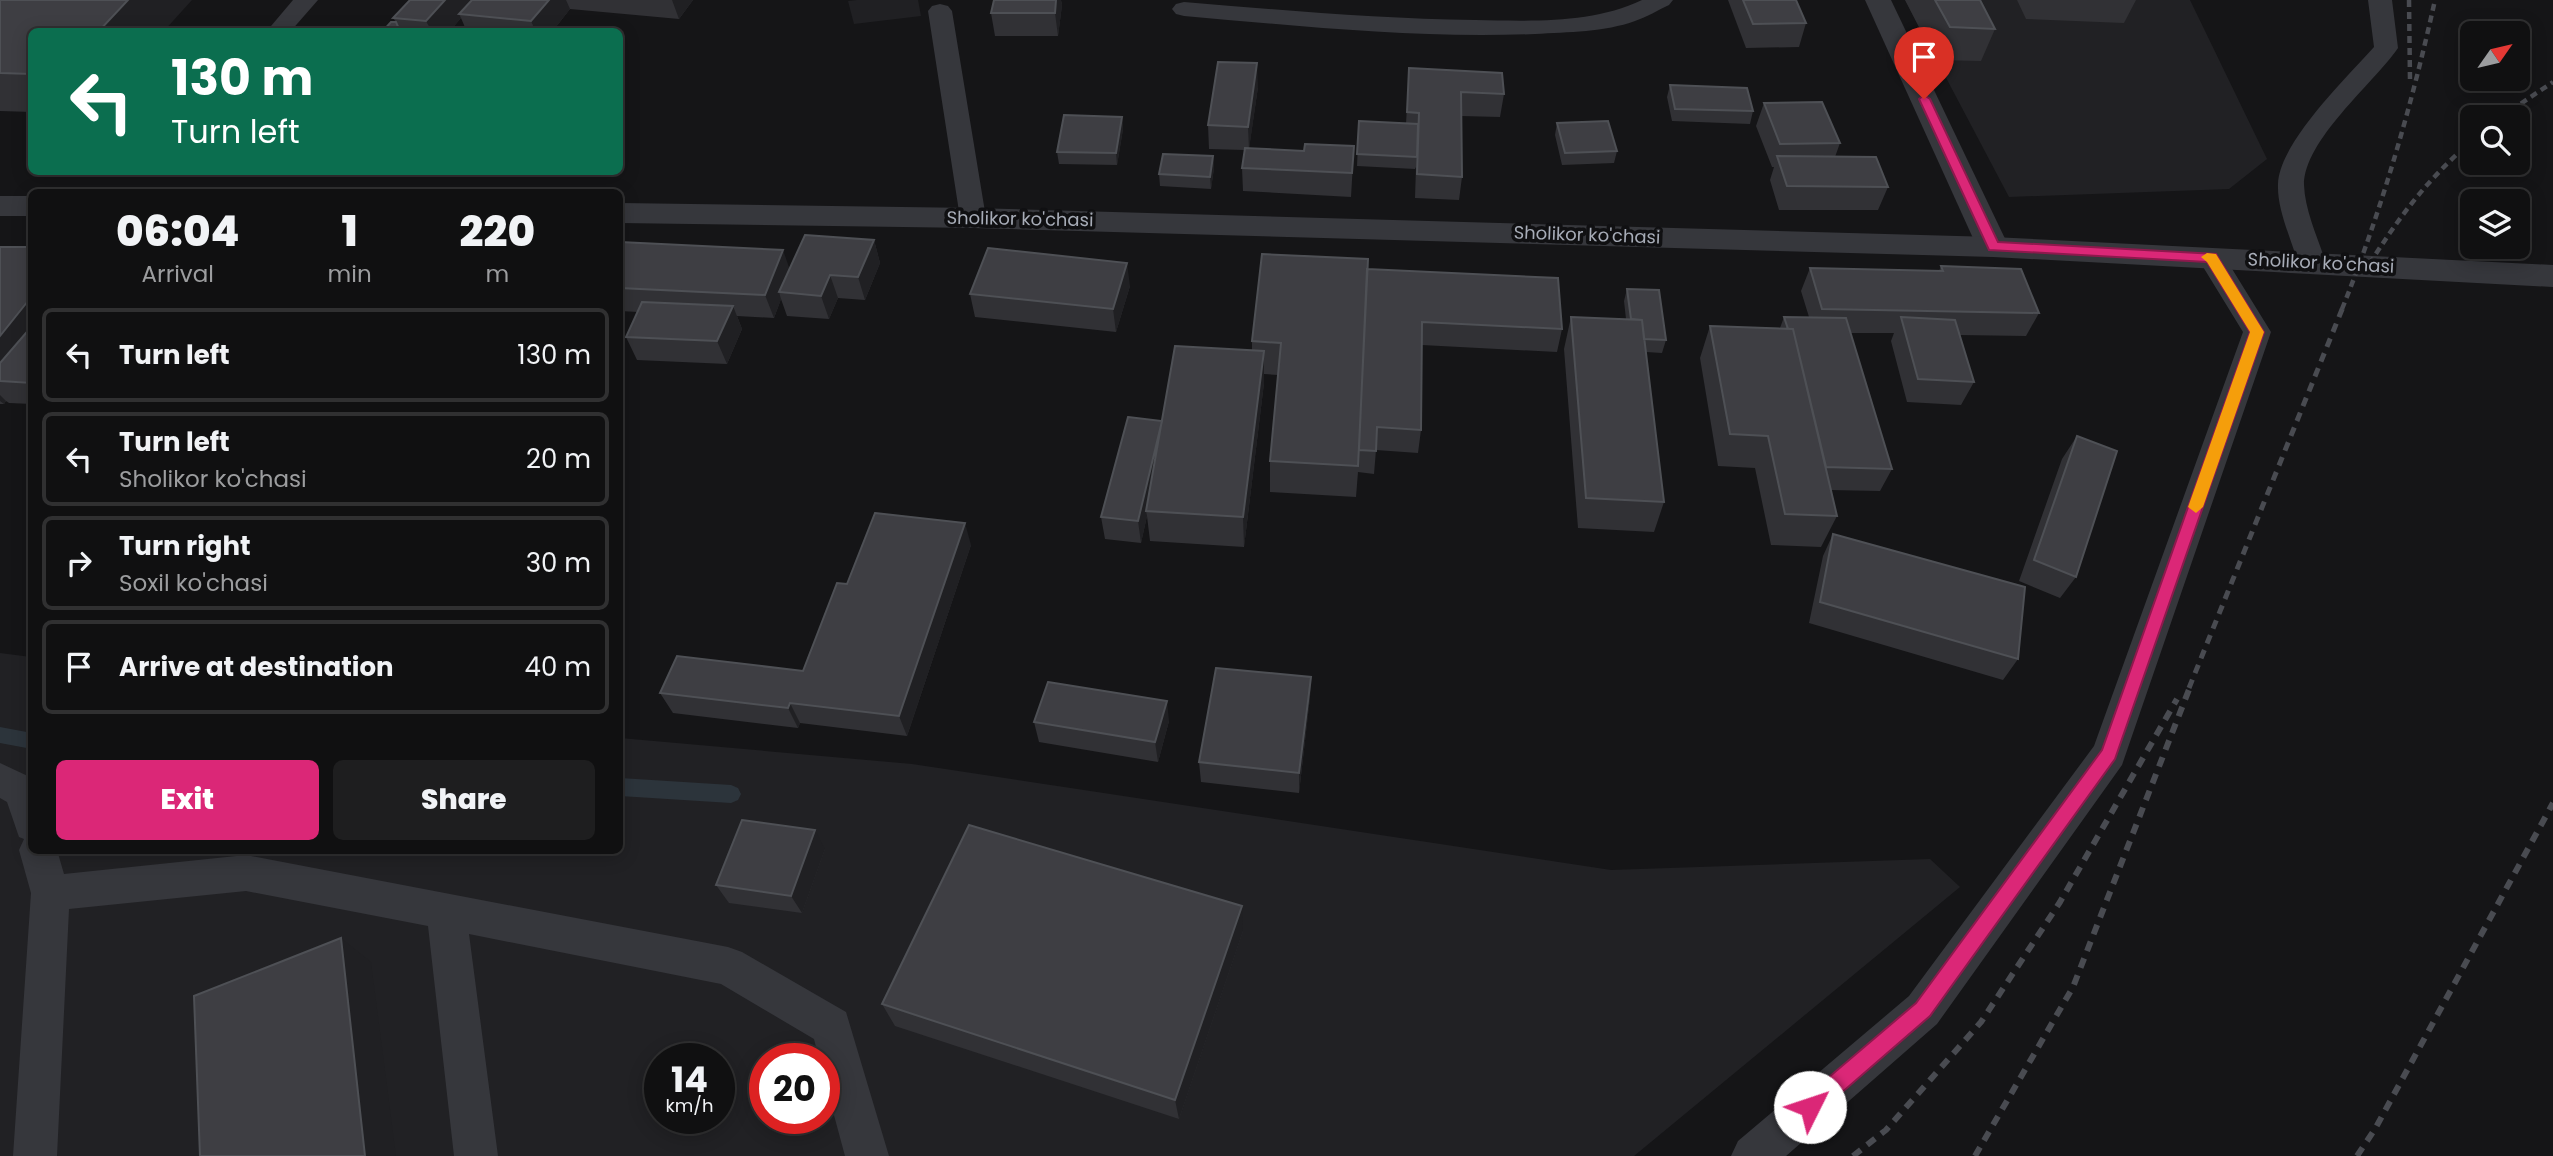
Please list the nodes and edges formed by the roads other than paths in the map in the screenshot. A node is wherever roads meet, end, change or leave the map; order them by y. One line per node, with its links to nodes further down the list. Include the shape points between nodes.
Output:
1 (306, 0): 7 (lane)
2 (1661, 0): 5 (lane, via 1650,10 1601,23 1458,29)
3 (1878, 0): 12 (street)
4 (2380, 0): 14 (lane, via 2386,48 2296,158 2290,182)
5 (1184, 9)
6 (940, 11): 11 (lane)
7 (281, 28)
8 (0, 206): 9 (street)
9 (28, 206)
10 (623, 213): 11 (street, Sholikor ko'chasi)
11 (973, 218): 12 (street, Sholikor ko'chasi)
12 (1993, 247): 13 (street, Sholikor ko'chasi)
13 (2211, 257): 14 (street, Sholikor ko'chasi); 24 (lane, via 2257,332 2109,754 1923,1010)
14 (2312, 262): 15 (street, Sholikor ko'chasi)
15 (2553, 276)
16 (0, 779): 17 (lane, via 23,792)
17 (28, 810)
18 (39, 854): 19 (lane)
19 (50, 893): 20 (lane, via 246,873); 21 (lane)
20 (446, 912): 22 (lane); 23 (lane, via 728,965 831,1026)
21 (35, 1156)
22 (476, 1156)
23 (867, 1156)
24 (1753, 1156)

